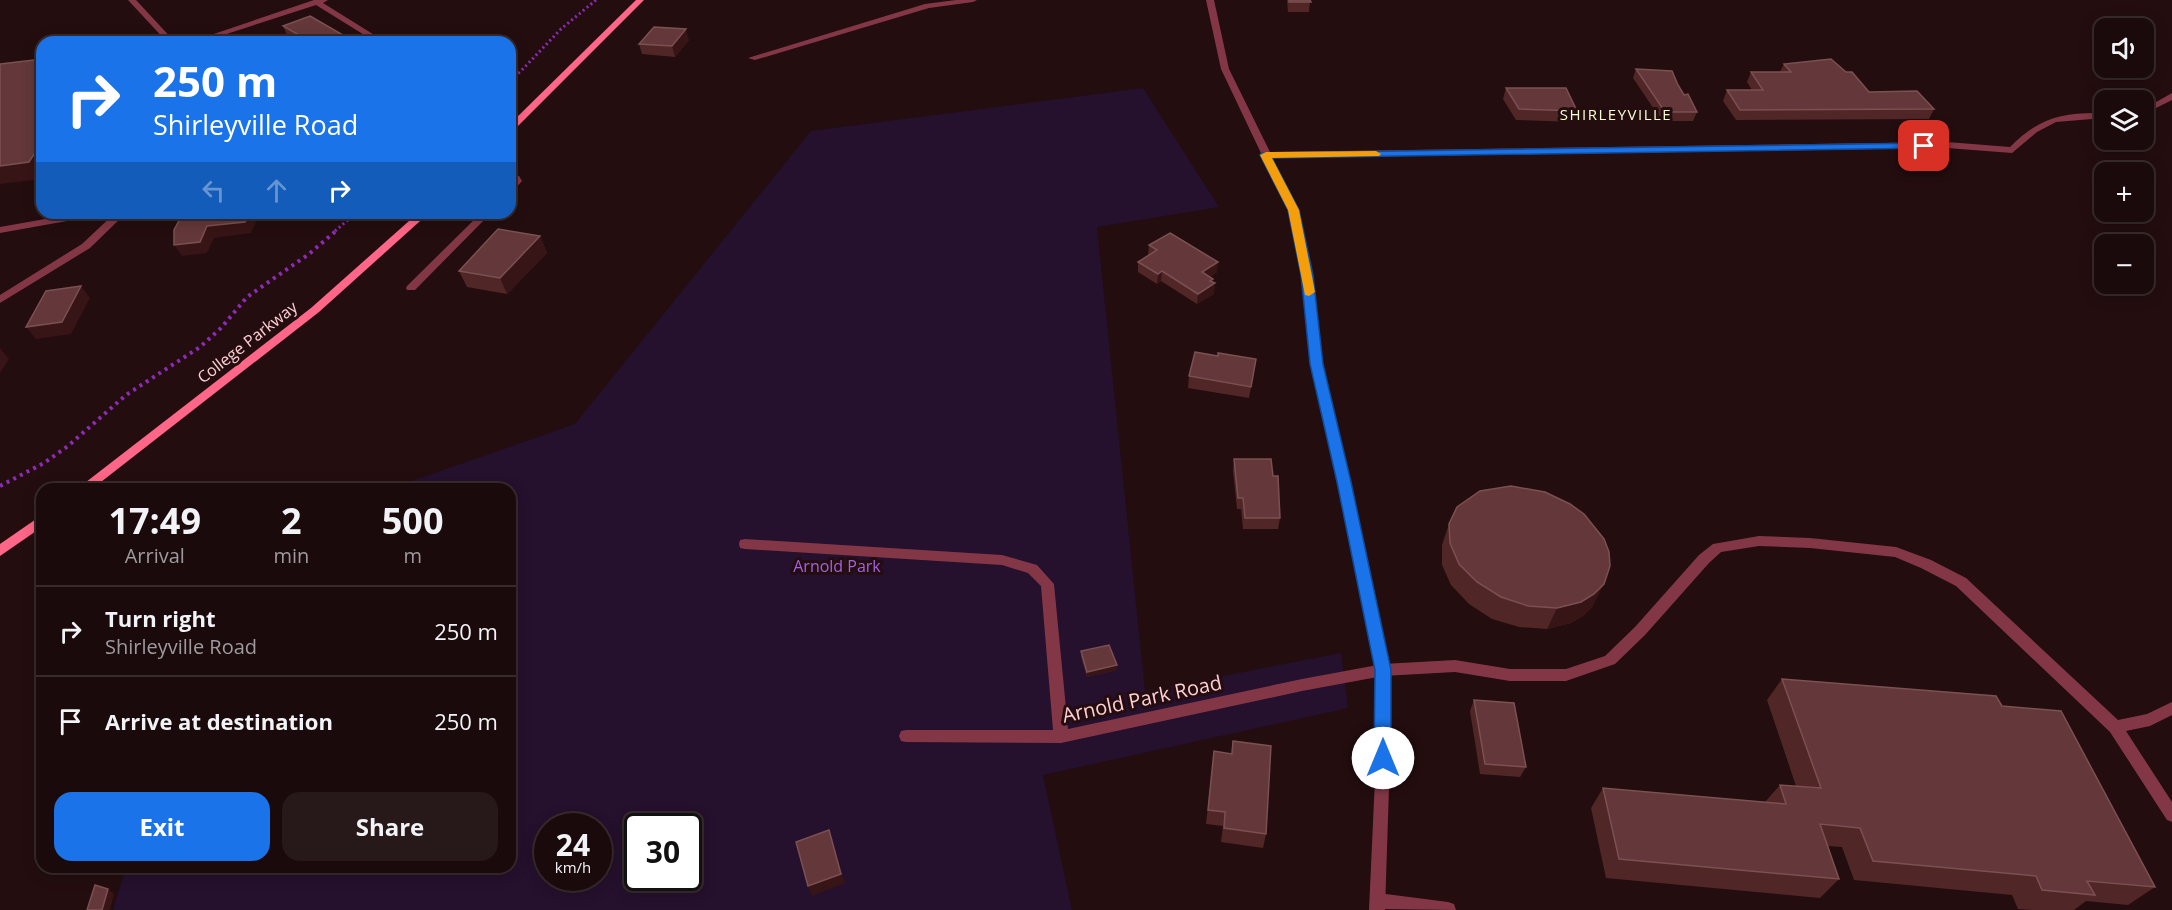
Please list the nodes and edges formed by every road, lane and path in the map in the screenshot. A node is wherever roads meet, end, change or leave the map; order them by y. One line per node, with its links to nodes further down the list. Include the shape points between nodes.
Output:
1 (132, 0): 8 (street)
2 (596, 0): 12 (path)
3 (640, 0): 16 (main road)
4 (973, 0): 7 (street)
5 (1210, 0): 17 (street, via 1225,69)
6 (320, 1): 9 (street); 10 (street)
7 (926, 3): 11 (street)
8 (165, 36)
9 (212, 36)
10 (372, 36)
11 (752, 58)
12 (516, 74)
13 (2172, 96): 14 (street)
14 (2154, 106)
15 (2094, 116): 17 (street, via 2048,120 2012,150 1947,145)
16 (516, 123)
17 (1266, 155): 31 (street, via 1293,210 1307,275 1317,364)
18 (61, 219): 23 (street)
19 (115, 219): 25 (street, via 86,246)
20 (349, 219): 27 (path, via 309,255 247,297 222,328 200,347 133,390 44,463)
21 (417, 219): 26 (main road, College Parkway, via 315,310)
22 (480, 219): 24 (street)
23 (0, 230)
24 (411, 288)
25 (0, 300)
26 (91, 483)
27 (0, 486)
28 (36, 524): 30 (main road)
29 (745, 544): 35 (street, via 1002,560 1032,569 1047,584)
30 (0, 551)
31 (1383, 670): 33 (street, Arnold Park Road, via 1455,666 1510,675 1566,675 1610,660 1718,548 1759,541 1810,543 1896,552 1961,582); 35 (street, Arnold Park Road); 37 (street)
32 (2172, 708): 33 (street, via 2150,720)
33 (2115, 727): 36 (street, Arnold Park Road)
34 (906, 736): 35 (street, Arnold Park Road)
35 (1061, 737)
36 (2172, 815)
37 (1378, 906): 38 (street)
38 (1448, 910)

